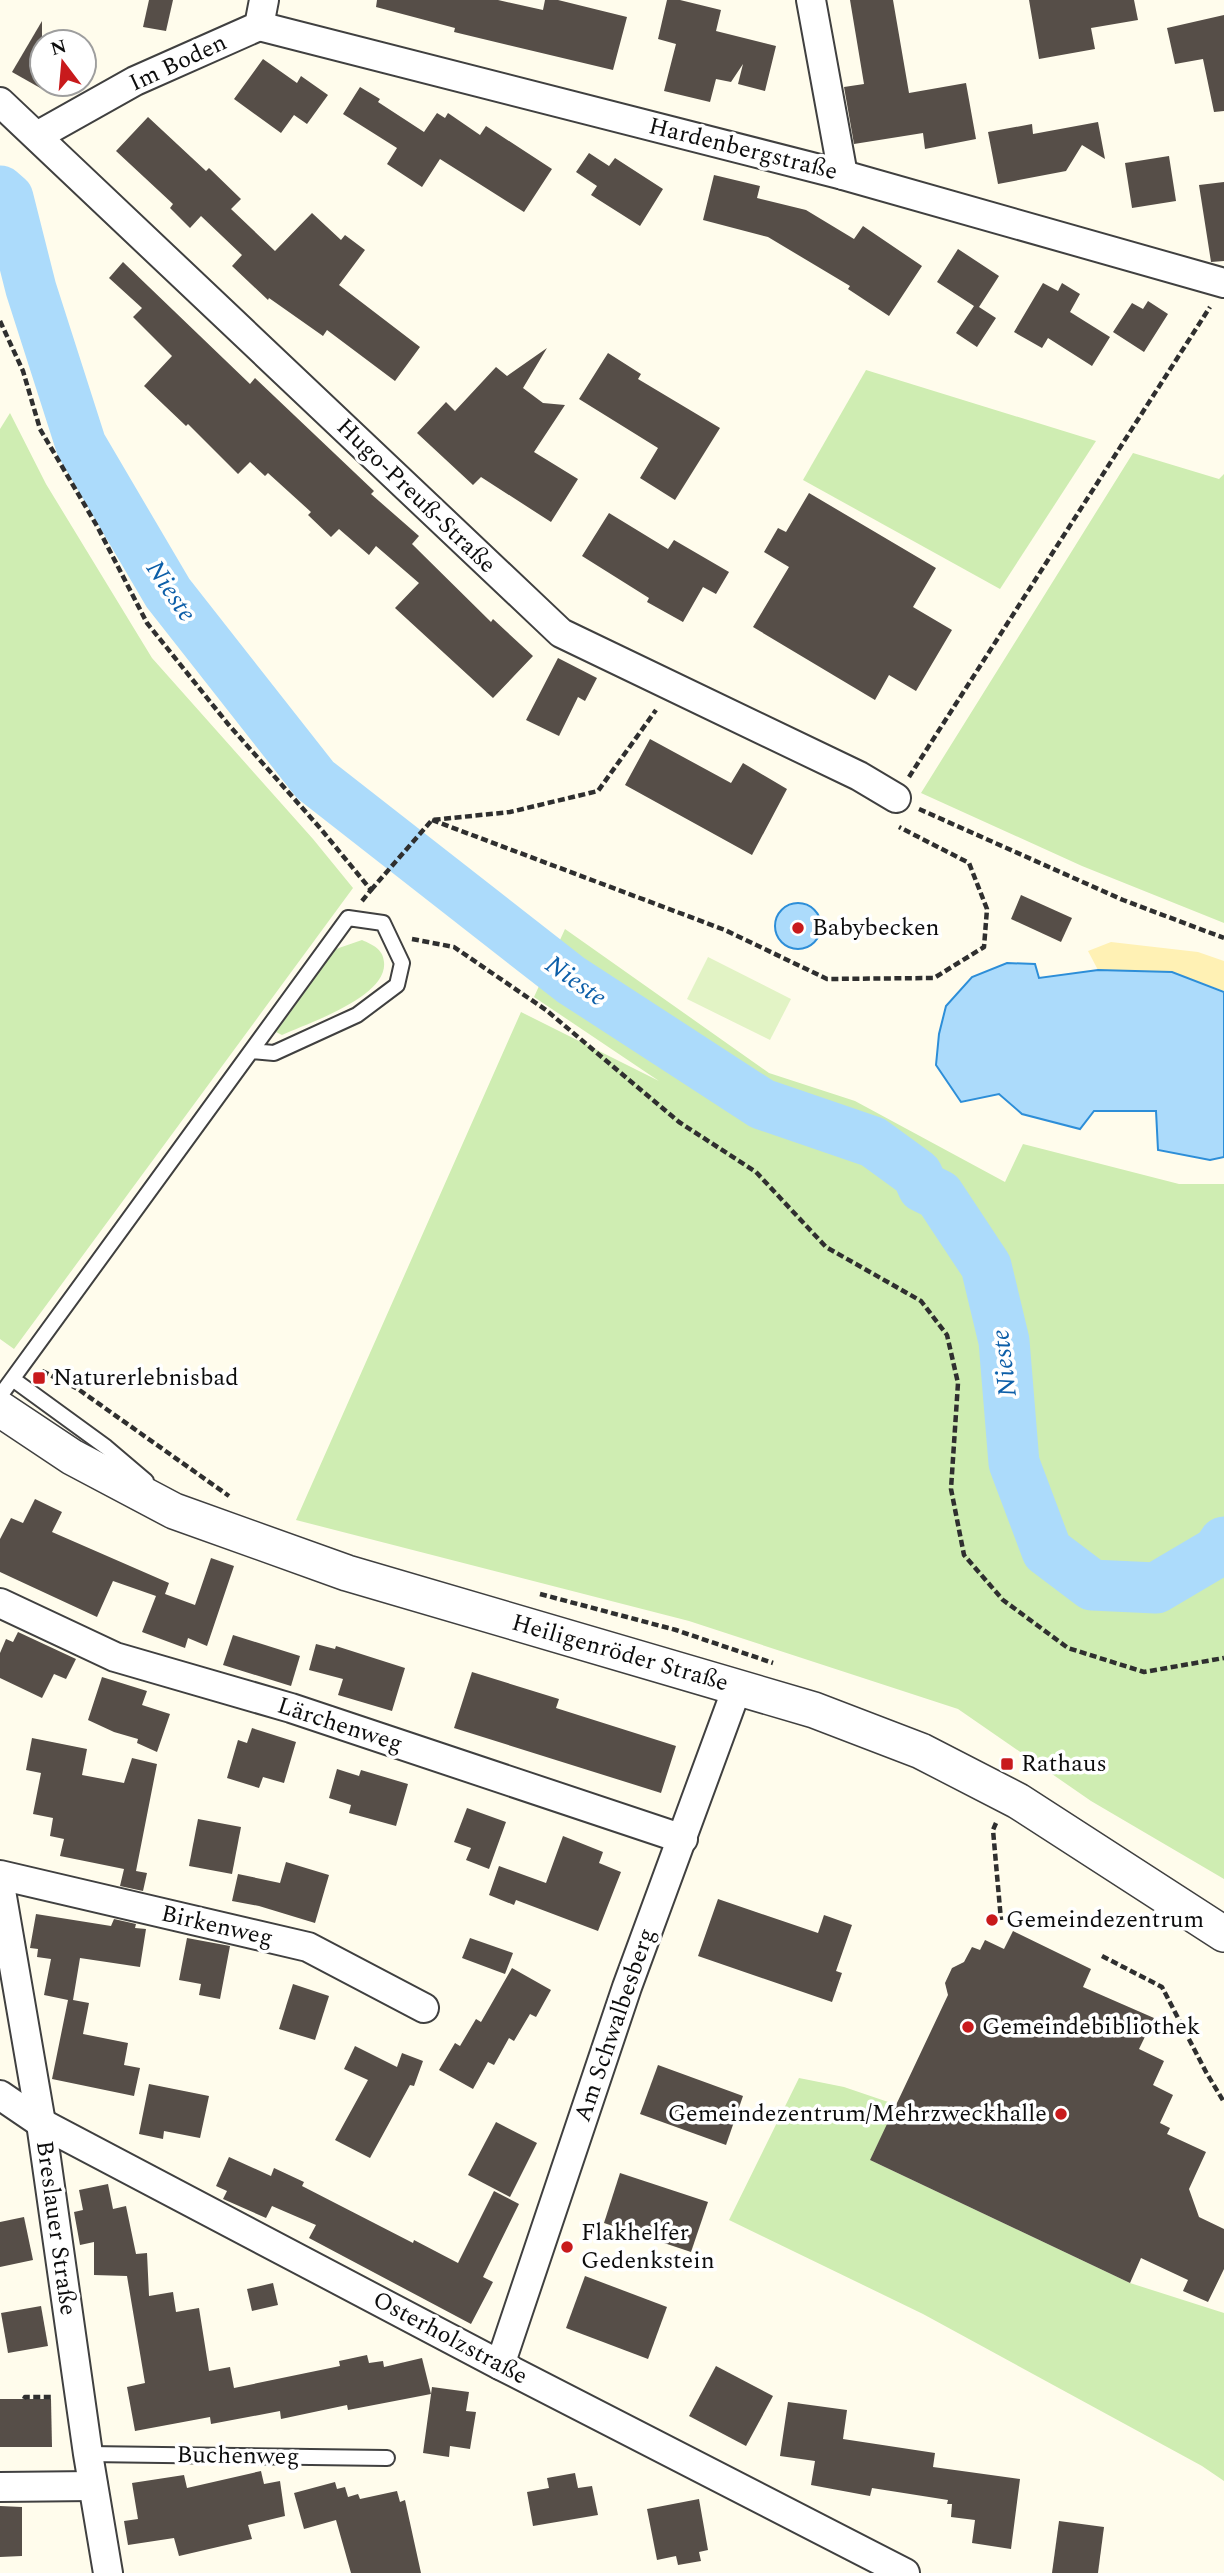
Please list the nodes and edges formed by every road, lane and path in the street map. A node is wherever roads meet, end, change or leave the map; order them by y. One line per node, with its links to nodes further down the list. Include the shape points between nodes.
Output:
1 (811, 0): 5 (street)
2 (262, 13): 4 (street, Im Boden); 5 (street, Hardenbergstraße)
3 (0, 102): 4 (street, Hugo-Preuß-Straße)
4 (37, 136): 8 (street, Hugo-Preuß-Straße, via 561,633)
5 (844, 174): 6 (street, Hardenbergstraße)
6 (1220, 290): 9 (path)
7 (0, 321): 12 (path, via 23,371 40,429 147,623)
8 (673, 686): 9 (street, Hugo-Preuß-Straße); 10 (path, via 598,791 510,812)
9 (896, 798): 15 (path, via 1123,900)
10 (432, 820): 11 (path, via 725,930 827,979 934,978 984,947 987,909 969,863); 12 (path)
11 (898, 826)
12 (371, 890): 13 (path)
13 (348, 918): 14 (lane, via 383,923); 16 (lane)
14 (390, 935): 16 (lane, via 402,963 397,985 357,1014 274,1053); 20 (path, via 454,947 534,1002 678,1122 756,1172 826,1247 921,1301 947,1335 958,1383 951,1489 964,1555 1003,1600 1068,1648 1144,1672)
15 (1224, 938)
16 (252, 1051): 17 (lane)
17 (7, 1394): 18 (lane); 21 (street, Heiligenröder Straße, via 72,1457 174,1511 347,1573)
18 (0, 1396)
19 (0, 1603): 23 (street, Lärchenweg, via 115,1657 291,1708)
20 (1224, 1658)
21 (737, 1688): 22 (street, Heiligenröder Straße, via 814,1710 921,1751); 23 (street, Am Schwalbesberg)
22 (1008, 1796): 26 (path, via 993,1830); 27 (street, Heiligenröder Straße)
23 (683, 1839): 33 (street, Am Schwalbesberg, via 626,1987)
24 (0, 1875): 29 (street, Birkenweg, via 308,1947)
25 (0, 1885): 32 (street, Breslauer Straße)
26 (1001, 1920)
27 (1224, 1934)
28 (1102, 1956): 31 (path, via 1162,1987)
29 (424, 2008)
30 (0, 2095): 32 (street, Osterholzstraße)
31 (1224, 2102)
32 (41, 2123): 33 (street, Osterholzstraße); 36 (street, Breslauer Straße)
33 (500, 2365): 41 (street, Osterholzstraße)
34 (40, 2397): 35 (path)
35 (24, 2399)
36 (88, 2454): 37 (lane, Buchenweg); 38 (street, Breslauer Straße)
37 (387, 2458)
38 (93, 2486): 39 (street); 40 (street, Breslauer Straße)
39 (0, 2487)
40 (108, 2573)
41 (905, 2573)

